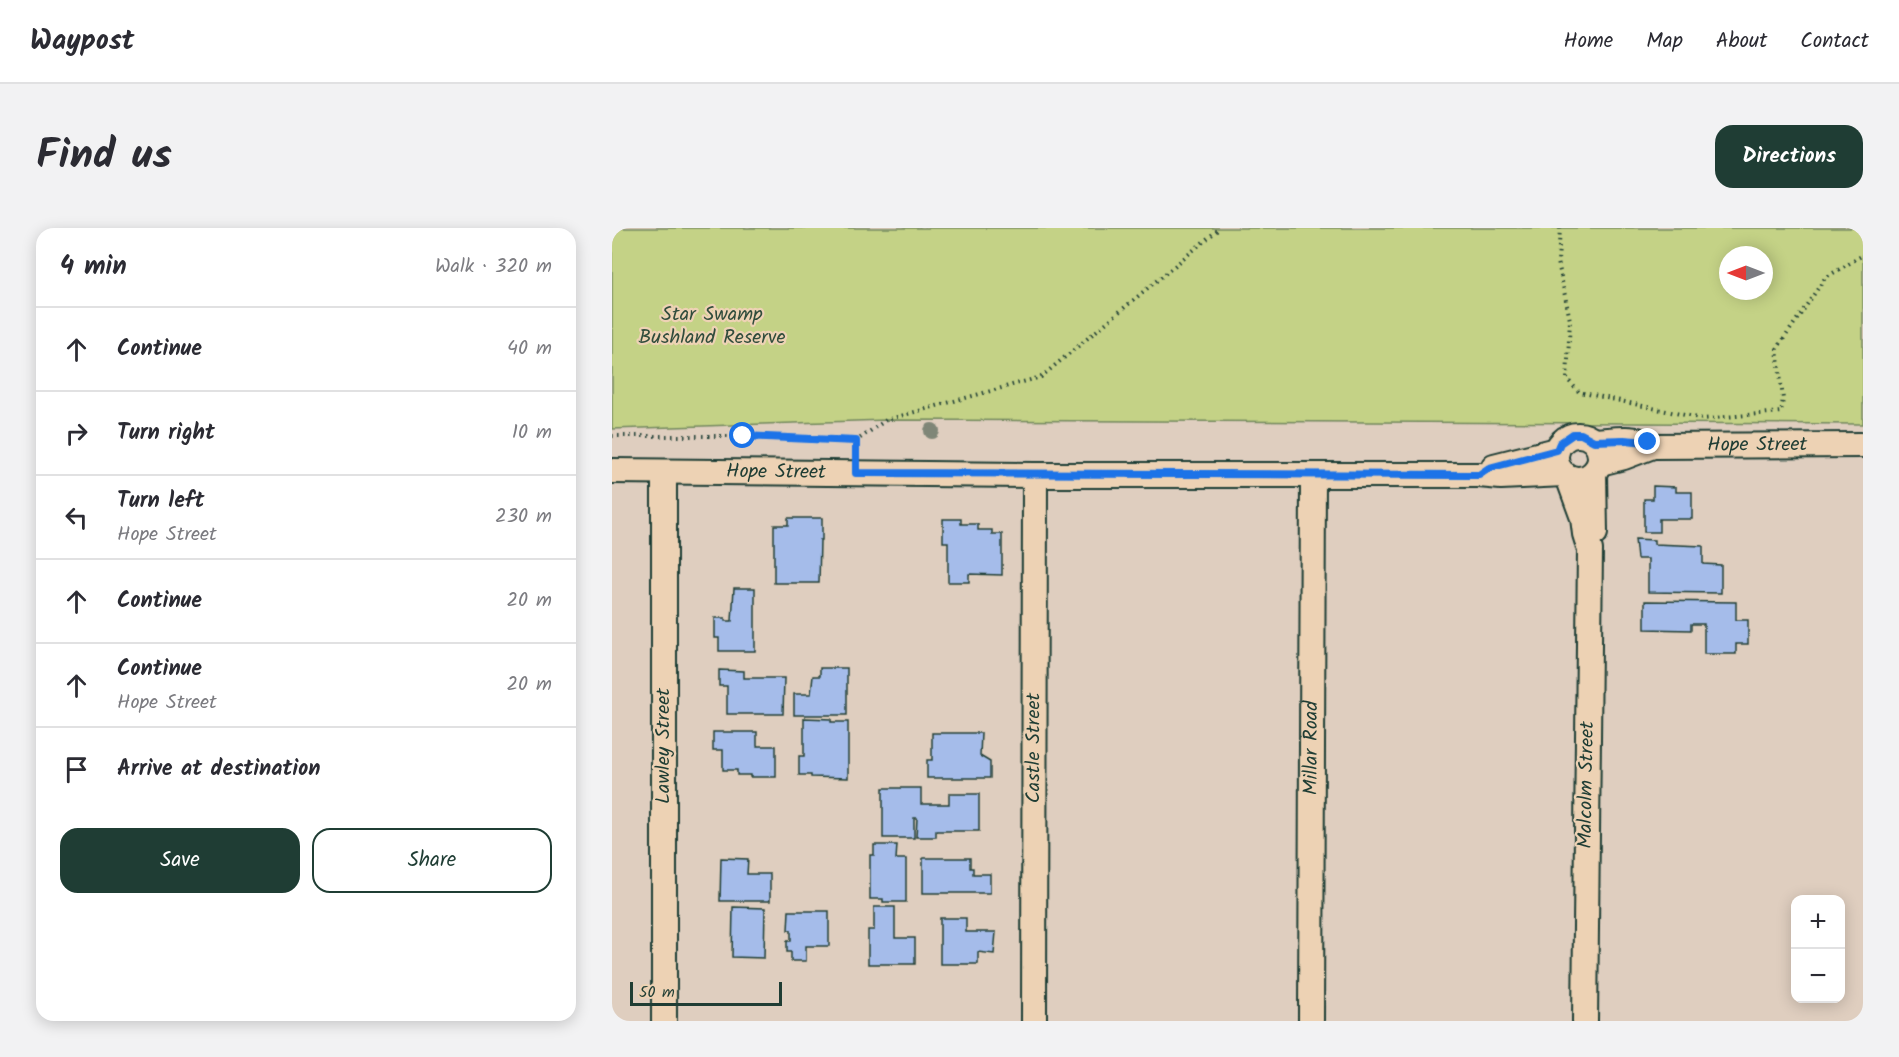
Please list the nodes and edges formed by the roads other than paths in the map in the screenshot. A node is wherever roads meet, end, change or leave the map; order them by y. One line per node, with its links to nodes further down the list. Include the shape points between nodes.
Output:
1 (1863, 445): 3 (street, Hope Street, via 1653,446 1639,440)
2 (1557, 450): 3 (street, via 1573,434 1581,434); 8 (street, Hope Street, via 1489,468); 9 (street, via 1557,464)
3 (1596, 459): 9 (street, via 1579,479); 10 (street, Malcolm Street, via 1595,534)
4 (612, 471): 5 (street, Hope Street)
5 (664, 471): 6 (street, Hope Street); 11 (street, Lawley Street)
6 (1035, 475): 7 (street, Hope Street); 12 (street, Castle Street)
7 (1312, 475): 8 (street, Hope Street); 13 (street, Millar Road)
8 (1479, 475): 9 (street, Hope Street)
9 (1566, 476): 10 (street, Malcolm Street, via 1583,518)
10 (1590, 550): 14 (street, Malcolm Street)
11 (664, 1021)
12 (1034, 1021)
13 (1311, 1021)
14 (1585, 1021)

